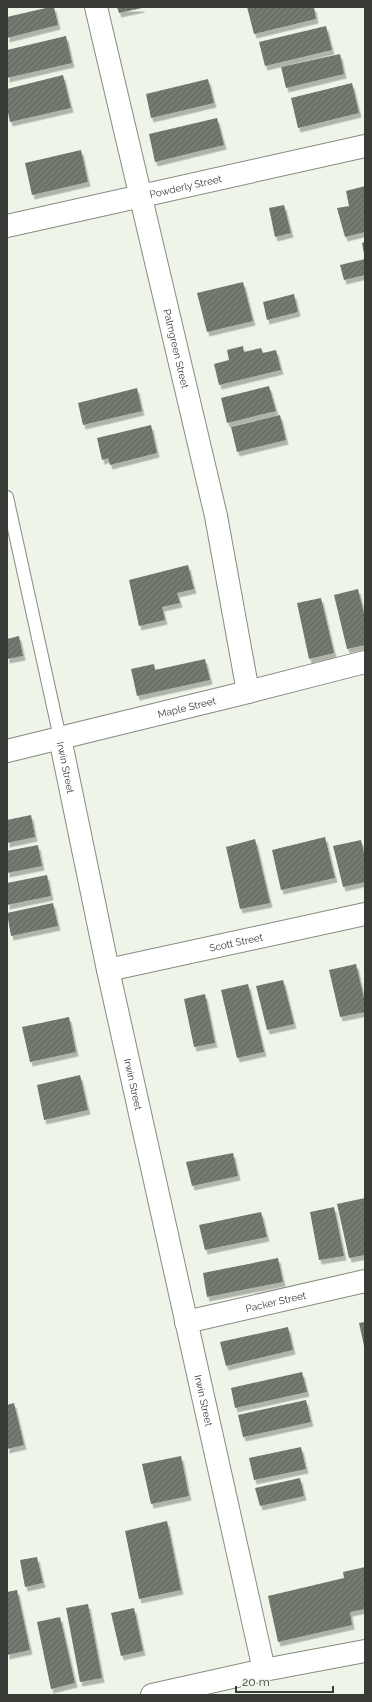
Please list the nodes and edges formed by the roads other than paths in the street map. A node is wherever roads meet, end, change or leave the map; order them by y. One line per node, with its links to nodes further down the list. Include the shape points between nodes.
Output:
1 (96, 7): 3 (street, Palmgreen Street)
2 (365, 146): 3 (street, Powderly Street)
3 (141, 195): 4 (street, Powderly Street); 7 (street, Palmgreen Street, via 216,516)
4 (7, 226)
5 (7, 497): 8 (lane, Irwin Street)
6 (365, 662): 7 (street, Maple Street)
7 (248, 692): 8 (street, Maple Street)
8 (60, 738): 9 (street, Maple Street); 11 (street, Irwin Street)
9 (7, 751)
10 (365, 914): 11 (street, Scott Street)
11 (108, 970): 13 (street, Irwin Street)
12 (365, 1281): 13 (street, Packer Street)
13 (186, 1322): 15 (street, Irwin Street)
14 (365, 1651): 15 (street)
15 (264, 1670): 16 (street)
16 (184, 1692): 17 (street)
17 (152, 1695)

